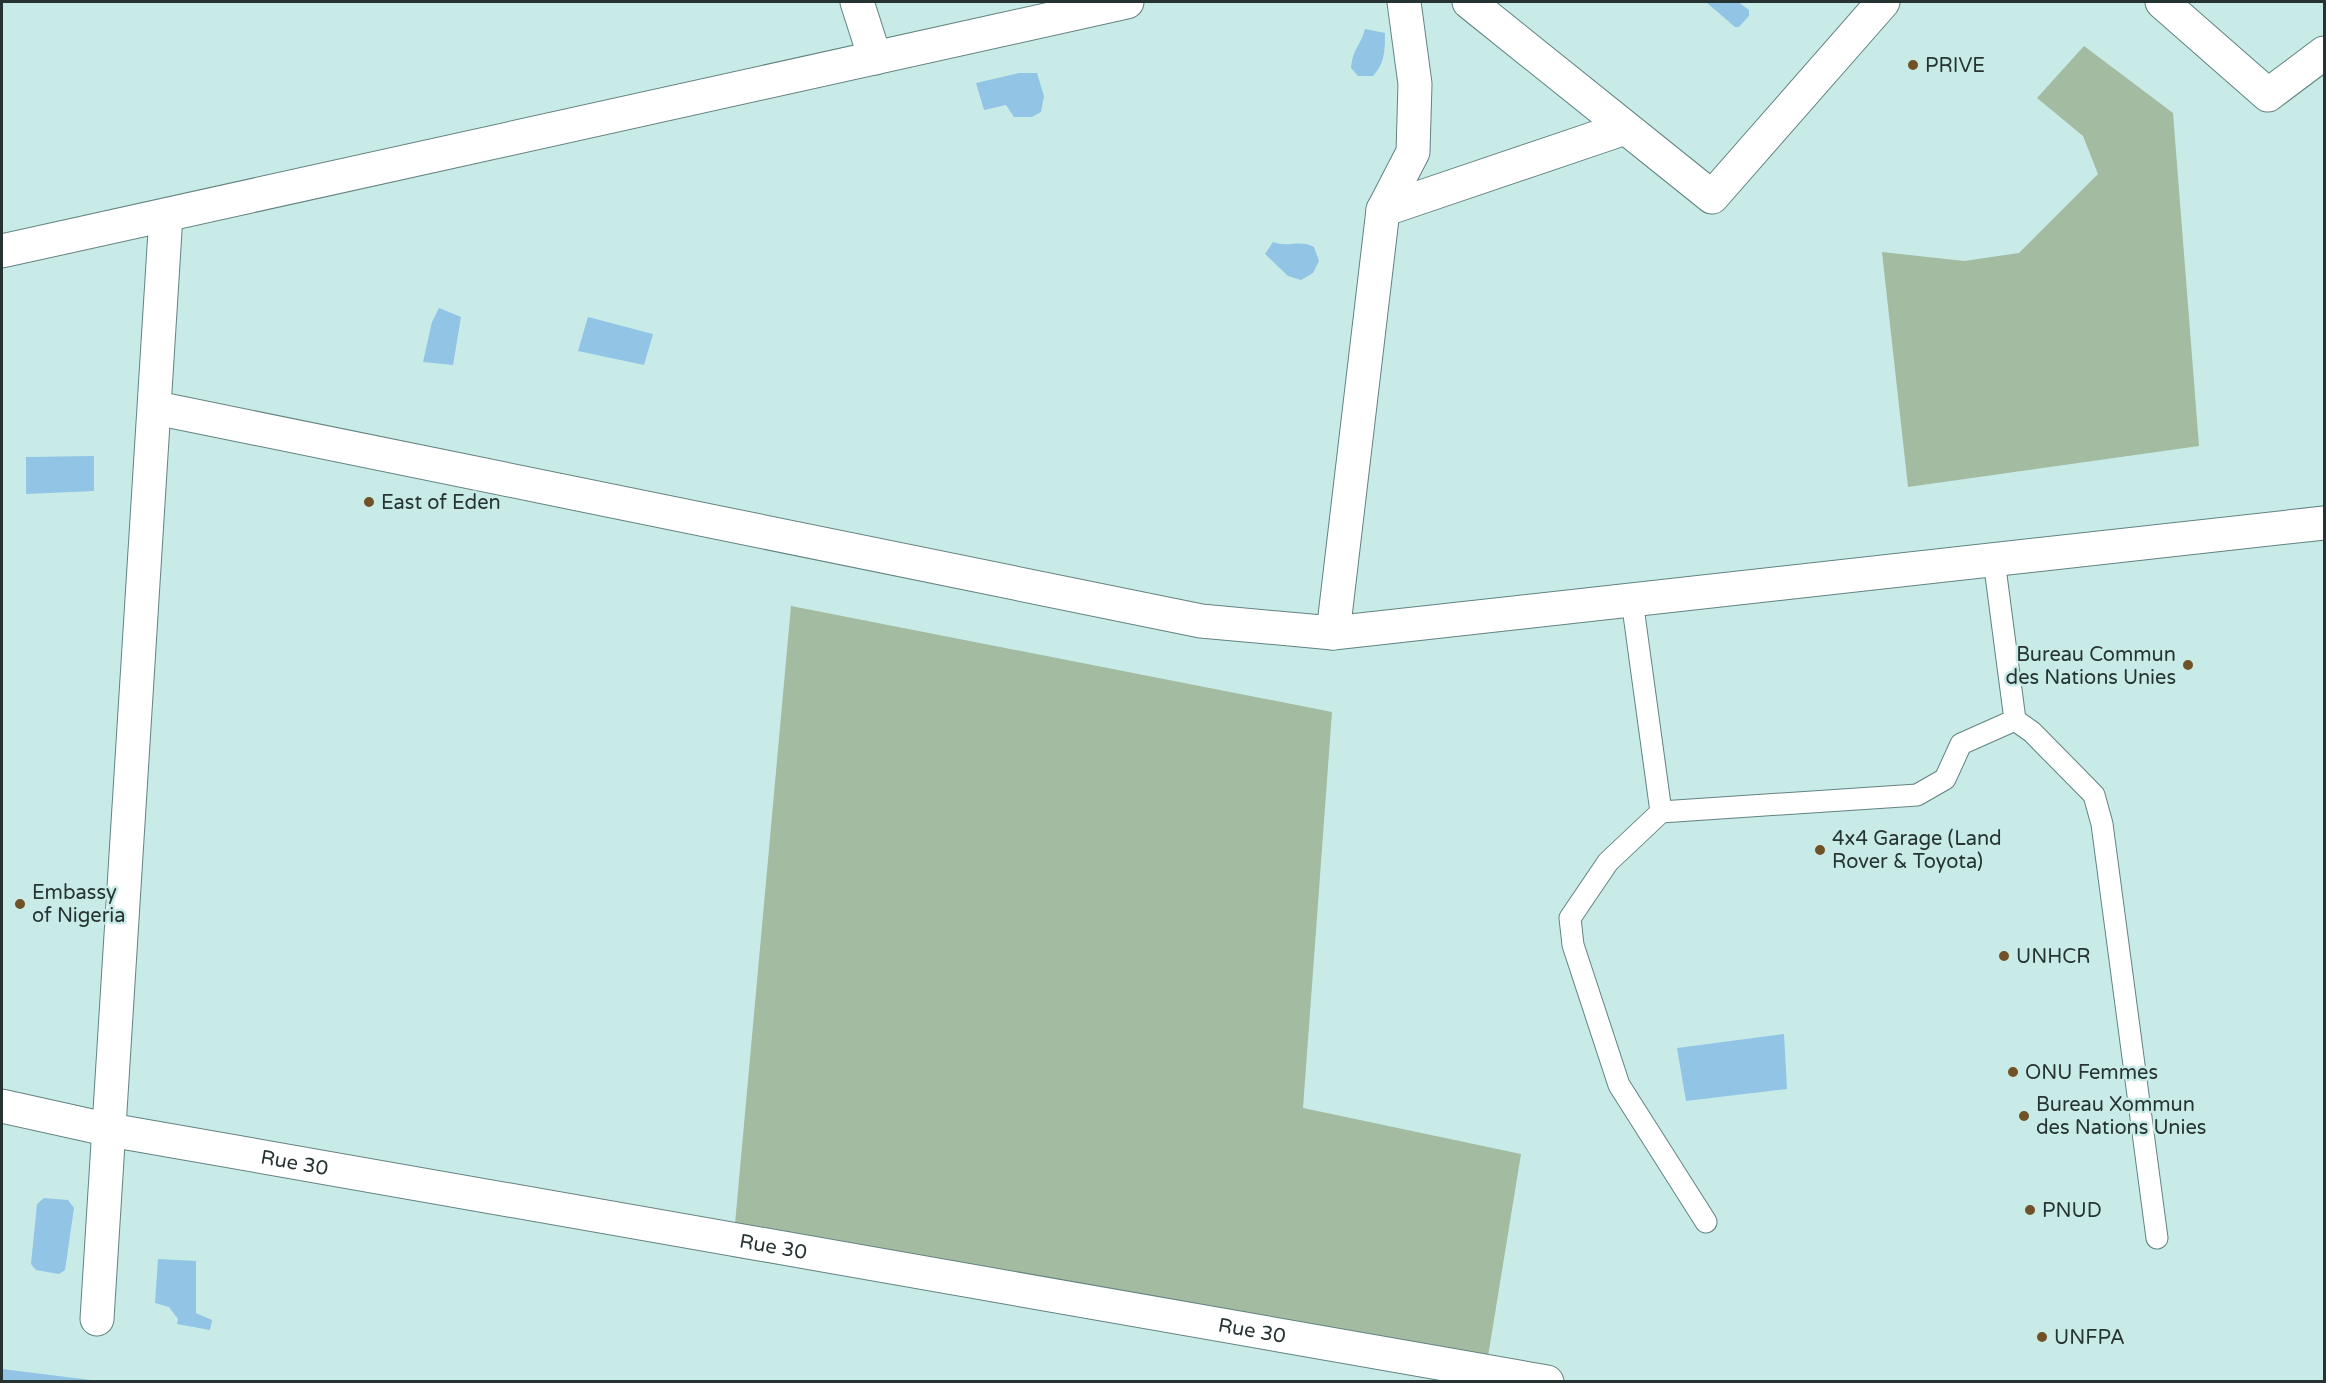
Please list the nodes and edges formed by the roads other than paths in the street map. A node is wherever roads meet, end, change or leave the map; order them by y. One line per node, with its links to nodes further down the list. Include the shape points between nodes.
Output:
1 (857, 2): 8 (street)
2 (1127, 2): 8 (street)
3 (1404, 2): 10 (street, via 1415,84 1413,152)
4 (1469, 2): 9 (street)
5 (1884, 2): 9 (street, via 1712,197)
6 (2162, 2): 7 (street, via 2268,94)
7 (2325, 53)
8 (875, 58): 11 (street)
9 (1625, 128): 10 (street)
10 (1383, 210): 17 (street)
11 (166, 214): 12 (street); 13 (street)
12 (2, 251)
13 (156, 408): 17 (street, via 1201,621); 21 (street)
14 (2325, 523): 15 (street)
15 (1994, 560): 16 (street); 18 (lane)
16 (1632, 600): 17 (street); 19 (lane)
17 (1333, 633)
18 (2015, 720): 19 (lane, via 1961,744 1945,780 1917,795); 23 (lane, via 2032,732 2094,795 2102,824)
19 (1661, 812): 22 (lane, via 1608,862 1570,918 1573,945 1619,1085)
20 (2, 1106): 21 (street, Rue 30)
21 (110, 1130): 24 (street); 25 (street, Rue 30)
22 (1706, 1222)
23 (2157, 1238)
24 (97, 1319)
25 (1547, 1382)

